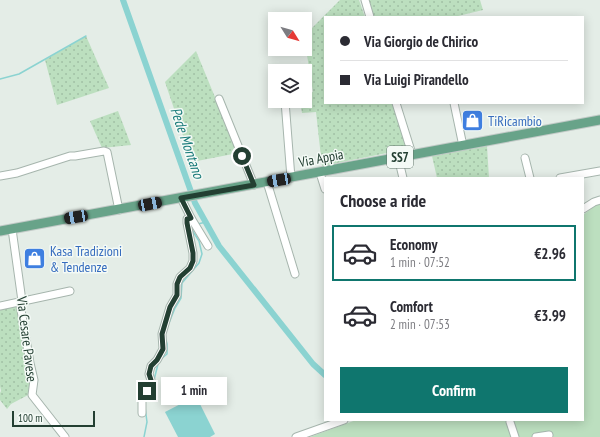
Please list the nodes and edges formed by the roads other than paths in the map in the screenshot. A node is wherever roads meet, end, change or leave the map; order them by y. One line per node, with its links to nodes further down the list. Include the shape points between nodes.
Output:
1 (365, 0): 2 (street)
2 (370, 16)
3 (219, 99): 20 (street)
4 (396, 104): 9 (street)
5 (454, 104): 8 (street)
6 (286, 108): 18 (street)
7 (600, 120): 8 (main road, Via Appia / SS7)
8 (463, 146): 9 (main road, Via Appia / SS7)
9 (412, 154): 10 (main road, Via Appia / SS7)
10 (398, 157): 13 (main road, Via Appia / SS7); 15 (street)
11 (525, 158): 16 (street)
12 (600, 171): 17 (street)
13 (320, 173): 18 (main road, Via Appia / SS7); 21 (street)
14 (0, 176): 25 (street, via 70,156 104,151 107,152)
15 (403, 177)
16 (530, 177)
17 (566, 177)
18 (291, 178): 19 (main road, Via Appia / SS7)
19 (267, 182): 20 (main road, Via Appia / SS7); 30 (street)
20 (254, 185): 22 (main road, Via Appia / SS7)
21 (324, 185)
22 (182, 198): 25 (main road, Via Appia / SS7); 26 (street)
23 (600, 200): 24 (street)
24 (584, 208)
25 (119, 210): 27 (main road, Via Appia / SS7)
26 (194, 223): 29 (street); 34 (street, via 187,219 193,261 177,284 177,295 170,307 162,334 163,349 151,366 151,380 142,400)
27 (12, 229): 28 (main road, Via Appia / SS7); 32 (street, Via Cesare Pavese)
28 (0, 231)
29 (208, 246)
30 (295, 274)
31 (70, 291): 32 (street)
32 (22, 301): 33 (street); 38 (street, Via Cesare Pavese, via 20,304 34,380 32,395)
33 (0, 306)
34 (142, 413)
35 (341, 421): 39 (street)
36 (510, 422): 40 (street)
37 (549, 435): 41 (street)
38 (65, 437)
39 (296, 437)
40 (515, 437)
41 (536, 437)

